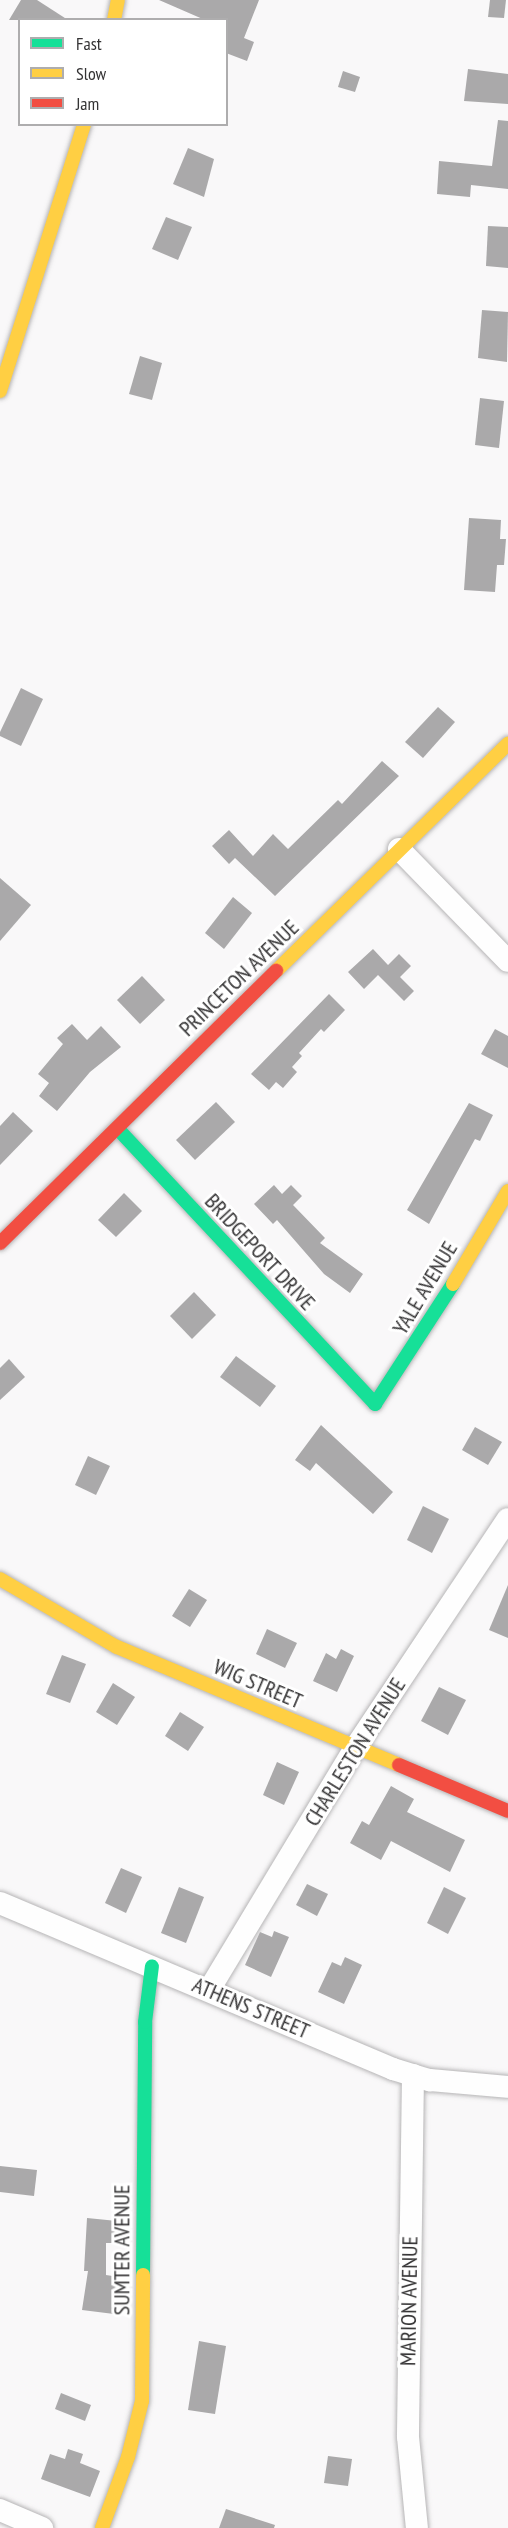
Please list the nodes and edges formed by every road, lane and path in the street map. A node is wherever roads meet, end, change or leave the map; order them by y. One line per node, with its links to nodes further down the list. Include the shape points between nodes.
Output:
1 (118, 0): 2 (street)
2 (114, 18)
3 (83, 126): 4 (street)
4 (0, 391)
5 (508, 744): 6 (street, PRINCETON AVENUE)
6 (399, 849): 7 (street); 8 (street, PRINCETON AVENUE)
7 (508, 961)
8 (117, 1128): 10 (street, PRINCETON AVENUE); 11 (street, BRIDGEPORT DRIVE)
9 (508, 1191): 11 (street, YALE AVENUE, via 432,1319)
10 (0, 1243)
11 (375, 1404)
12 (508, 1520): 14 (street, CHARLESTON AVENUE)
13 (0, 1579): 14 (street, WIG STREET, via 117,1647)
14 (355, 1748): 15 (street, WIG STREET); 18 (street, CHARLESTON AVENUE)
15 (508, 1811)
16 (0, 1903): 17 (street, ATHENS STREET)
17 (152, 1966): 18 (street, ATHENS STREET); 23 (street, SUMTER AVENUE, via 145,2022 142,2401 128,2457)
18 (209, 1990): 19 (street, ATHENS STREET)
19 (413, 2074): 20 (street, ATHENS STREET); 24 (street, MARION AVENUE, via 408,2437)
20 (508, 2087)
21 (0, 2510): 22 (street)
22 (42, 2528)
23 (102, 2528)
24 (417, 2528)

